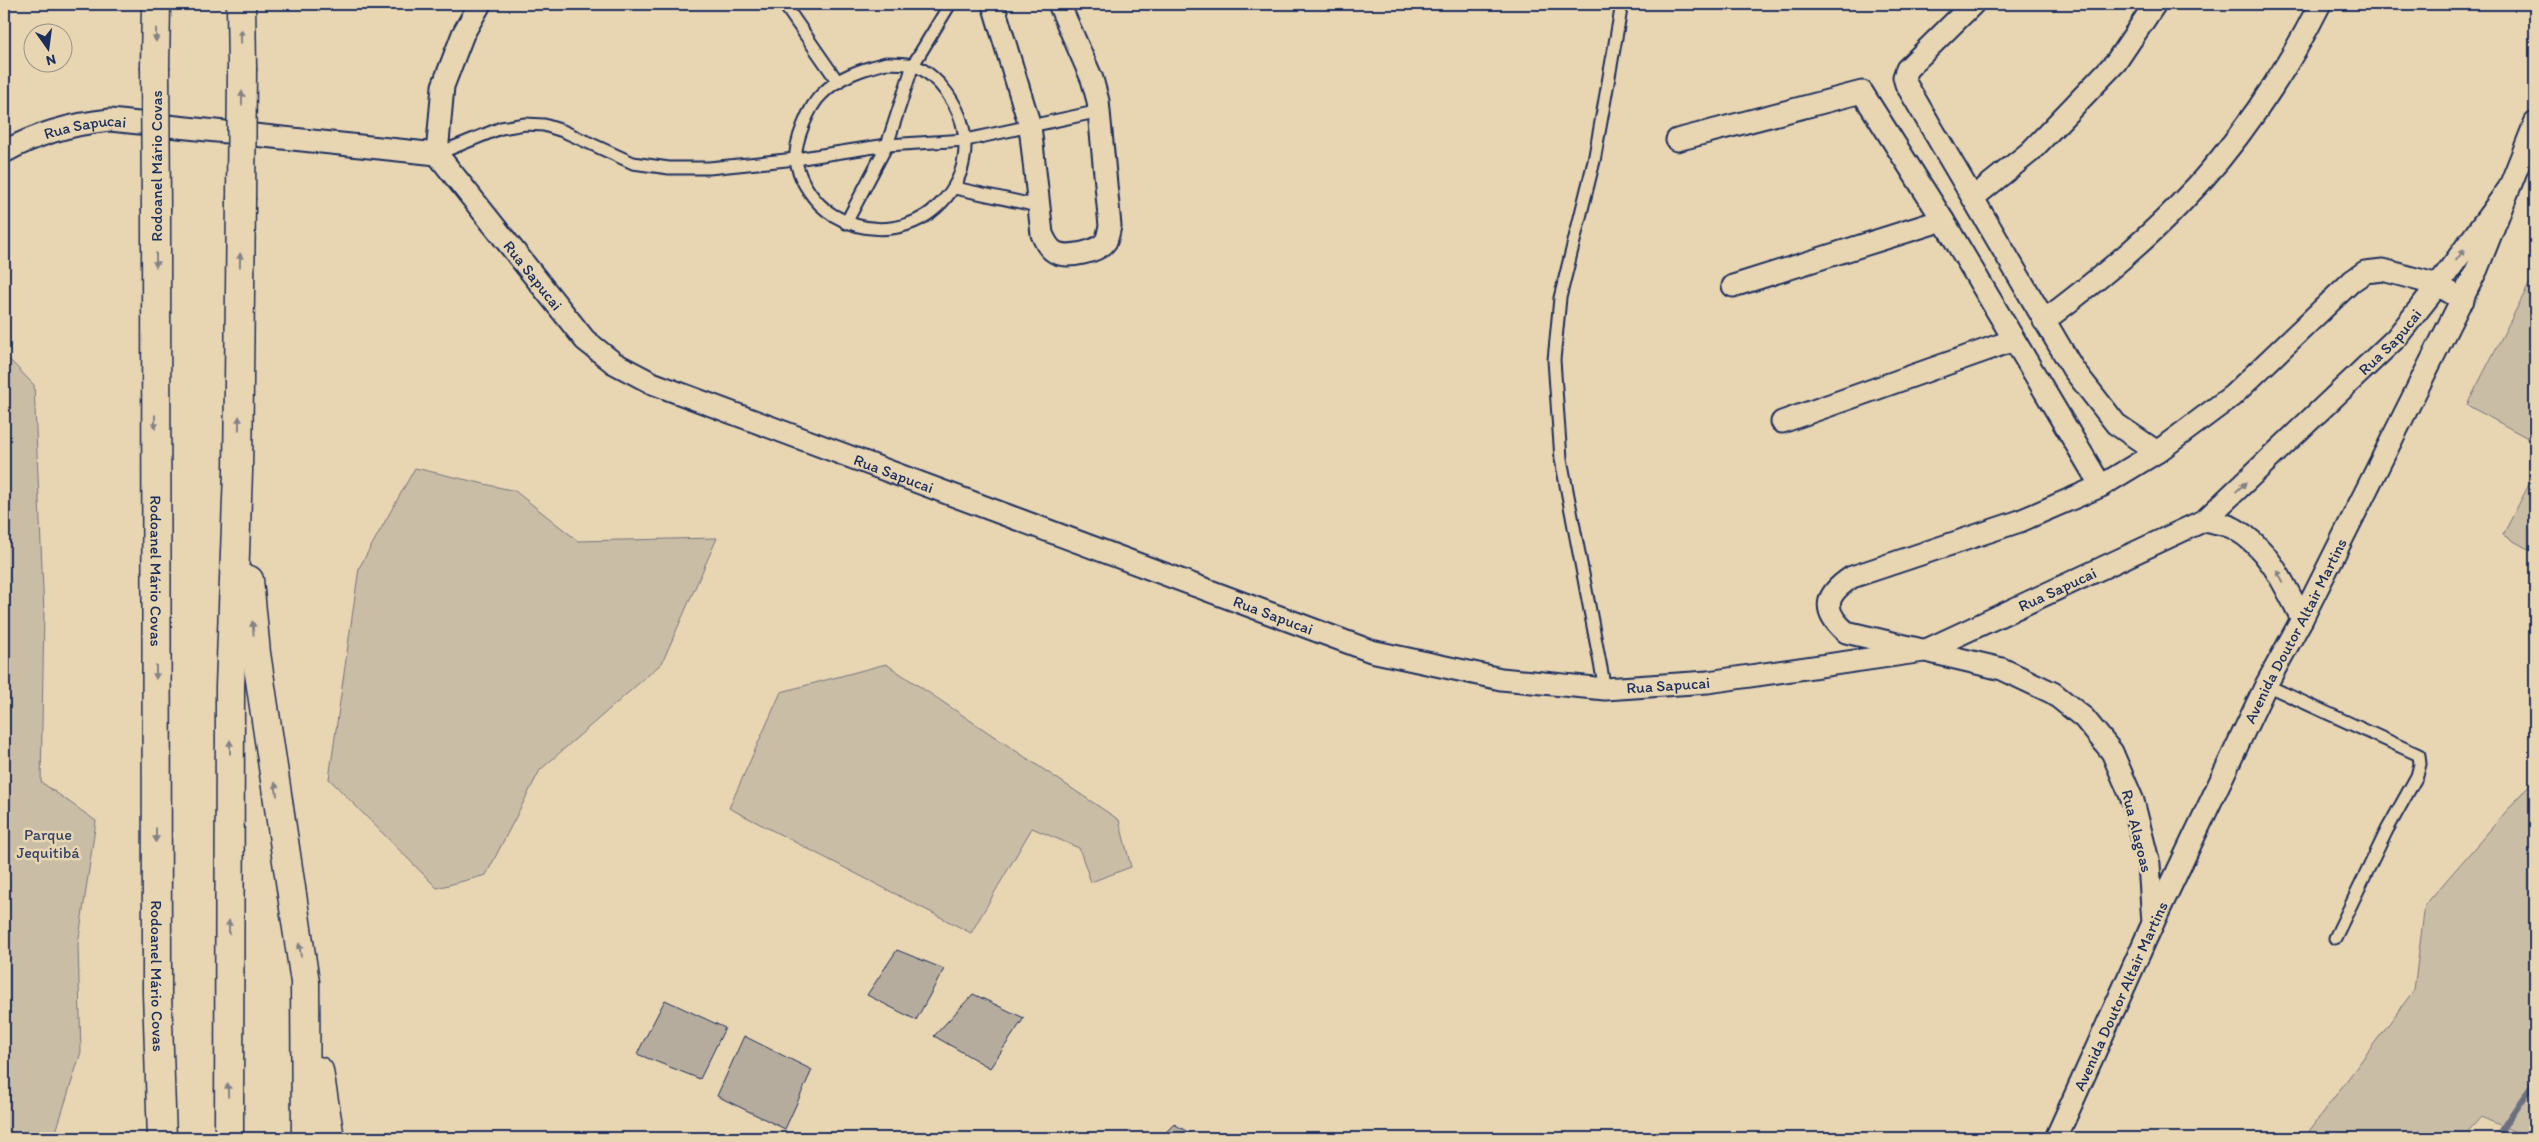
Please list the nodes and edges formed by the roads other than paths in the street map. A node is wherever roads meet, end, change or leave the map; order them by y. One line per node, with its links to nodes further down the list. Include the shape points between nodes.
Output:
1 (156, 4): 46 (highway, Rodoanel Mário Covas, one-way to 46, bridge, via 156,973)
2 (241, 4): 36 (highway, one-way to 2, bridge)
3 (480, 4): 21 (street, via 463,34 443,86)
4 (784, 4): 13 (lane)
5 (950, 4): 12 (lane)
6 (993, 4): 16 (street)
7 (1060, 4): 14 (street, via 1092,79)
8 (1622, 4): 42 (lane, via 1594,161 1560,298 1554,360 1561,459)
9 (1973, 4): 25 (street, via 1907,69 1904,77)
10 (2155, 4): 25 (street, via 2116,62 2030,152)
11 (2320, 4): 32 (street, via 2305,34 2242,130 2180,205 2118,263)
12 (913, 65): 13 (lane, via 886,63 861,69); 17 (lane, via 942,86 953,102); 19 (lane)
13 (838, 82): 22 (lane, via 821,94 810,111 800,132)
14 (1100, 111): 16 (lane); 26 (street, via 1110,226 1106,241 1094,251 1057,253 1046,244)
15 (2535, 123): 24 (street, Avenida Doutor Altair Martins)
16 (1030, 126): 17 (lane); 26 (street)
17 (966, 140): 19 (lane); 23 (lane, via 964,165)
18 (1677, 140): 27 (street, via 1862,92)
19 (887, 145): 22 (lane); 28 (lane)
20 (4, 152): 21 (street, Rua Sapucai, via 29,137 76,124 110,120)
21 (437, 154): 22 (lane, via 502,128 525,124 563,131 633,162 669,168 709,168); 42 (street, Rua Sapucai, via 585,340 614,363 652,383 1371,651 1501,679)
22 (796, 158): 28 (lane, via 802,179 813,197 828,212)
23 (955, 188): 26 (lane); 28 (lane, via 936,209 916,222 893,229 869,229)
24 (2507, 191): 29 (street, Rua Sapucai, one-way to 24); 31 (street, Avenida Doutor Altair Martins)
25 (1974, 197): 32 (street)
26 (1038, 206)
27 (1943, 220): 30 (street); 33 (street)
28 (846, 222)
29 (2438, 285): 31 (street, Rua Alagoas); 35 (street, Rua Alagoas, via 2383,270 2365,272 2232,396); 38 (street, Rua Sapucai, one-way to 29, via 2396,338)
30 (1733, 286)
31 (2463, 300): 39 (street, Avenida Doutor Altair Martins)
32 (2044, 321): 35 (street, via 2073,369 2116,424)
33 (2014, 340): 34 (street); 37 (street)
34 (1782, 422)
35 (2157, 452): 37 (street, Rua Alagoas)
36 (238, 472): 45 (highway, one-way to 36, via 256,654); 47 (highway, one-way to 36, via 230,687)
37 (2101, 486): 40 (street, Rua Alagoas, via 2020,521 1852,577 1834,589 1829,603 1834,621 1846,632)
38 (2205, 520): 39 (street, one-way to 38, via 2276,569 2256,544 2234,528); 40 (street, Rua Sapucai)
39 (2302, 619): 41 (street, Avenida Doutor Altair Martins)
40 (1924, 651): 42 (street, Rua Sapucai, via 1708,682); 43 (street, Rua Alagoas, via 2002,669 2053,693 2084,718 2112,752 2133,801 2149,864)
41 (2266, 684): 43 (street, Avenida Doutor Altair Martins); 44 (lane, via 2419,755 2417,776)
42 (1605, 689)
43 (2153, 923): 50 (street, Avenida Doutor Altair Martins)
44 (2335, 938)
45 (305, 982): 48 (highway); 49 (highway)
46 (162, 1138)
47 (229, 1138)
48 (306, 1138)
49 (330, 1138)
50 (2056, 1138)

